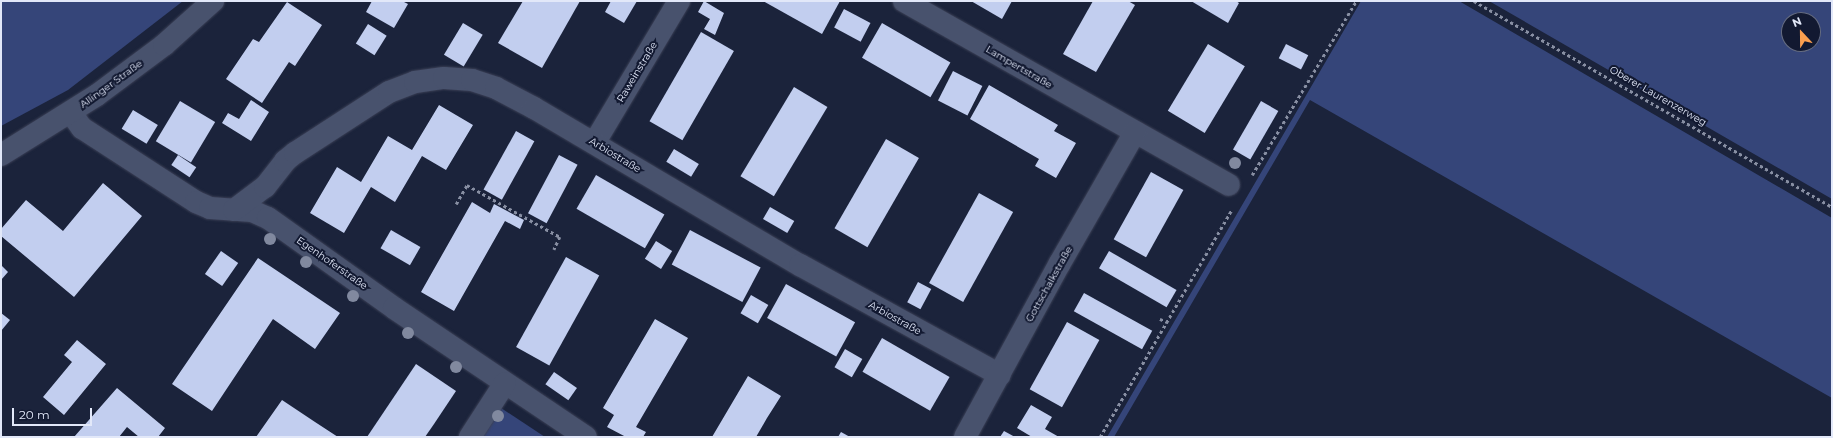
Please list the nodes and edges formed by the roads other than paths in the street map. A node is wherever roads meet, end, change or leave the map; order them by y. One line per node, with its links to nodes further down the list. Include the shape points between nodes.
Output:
1 (214, 1): 4 (street, Allinger Straße, via 164,45)
2 (679, 1): 6 (street, Raweinstraße)
3 (904, 1): 5 (street, Lampertstraße)
4 (71, 113): 7 (street, Allinger Straße); 9 (street, Egenhoferstraße, via 82,128 196,202 210,208)
5 (1135, 132): 8 (street, Lampertstraße); 10 (street, Gottschalkstraße)
6 (595, 142): 9 (street, Arbiostraße, via 496,88 472,80 444,78 415,82 369,104 295,153 285,161 265,187); 10 (street, Arbiostraße, via 784,255)
7 (1, 155)
8 (1232, 194)
9 (234, 210): 11 (street, Egenhoferstraße, via 252,211 268,218)
10 (1000, 374): 14 (street, Gottschalkstraße)
11 (505, 383): 12 (street); 13 (street, Egenhoferstraße)
12 (470, 437)
13 (586, 437)
14 (965, 437)

